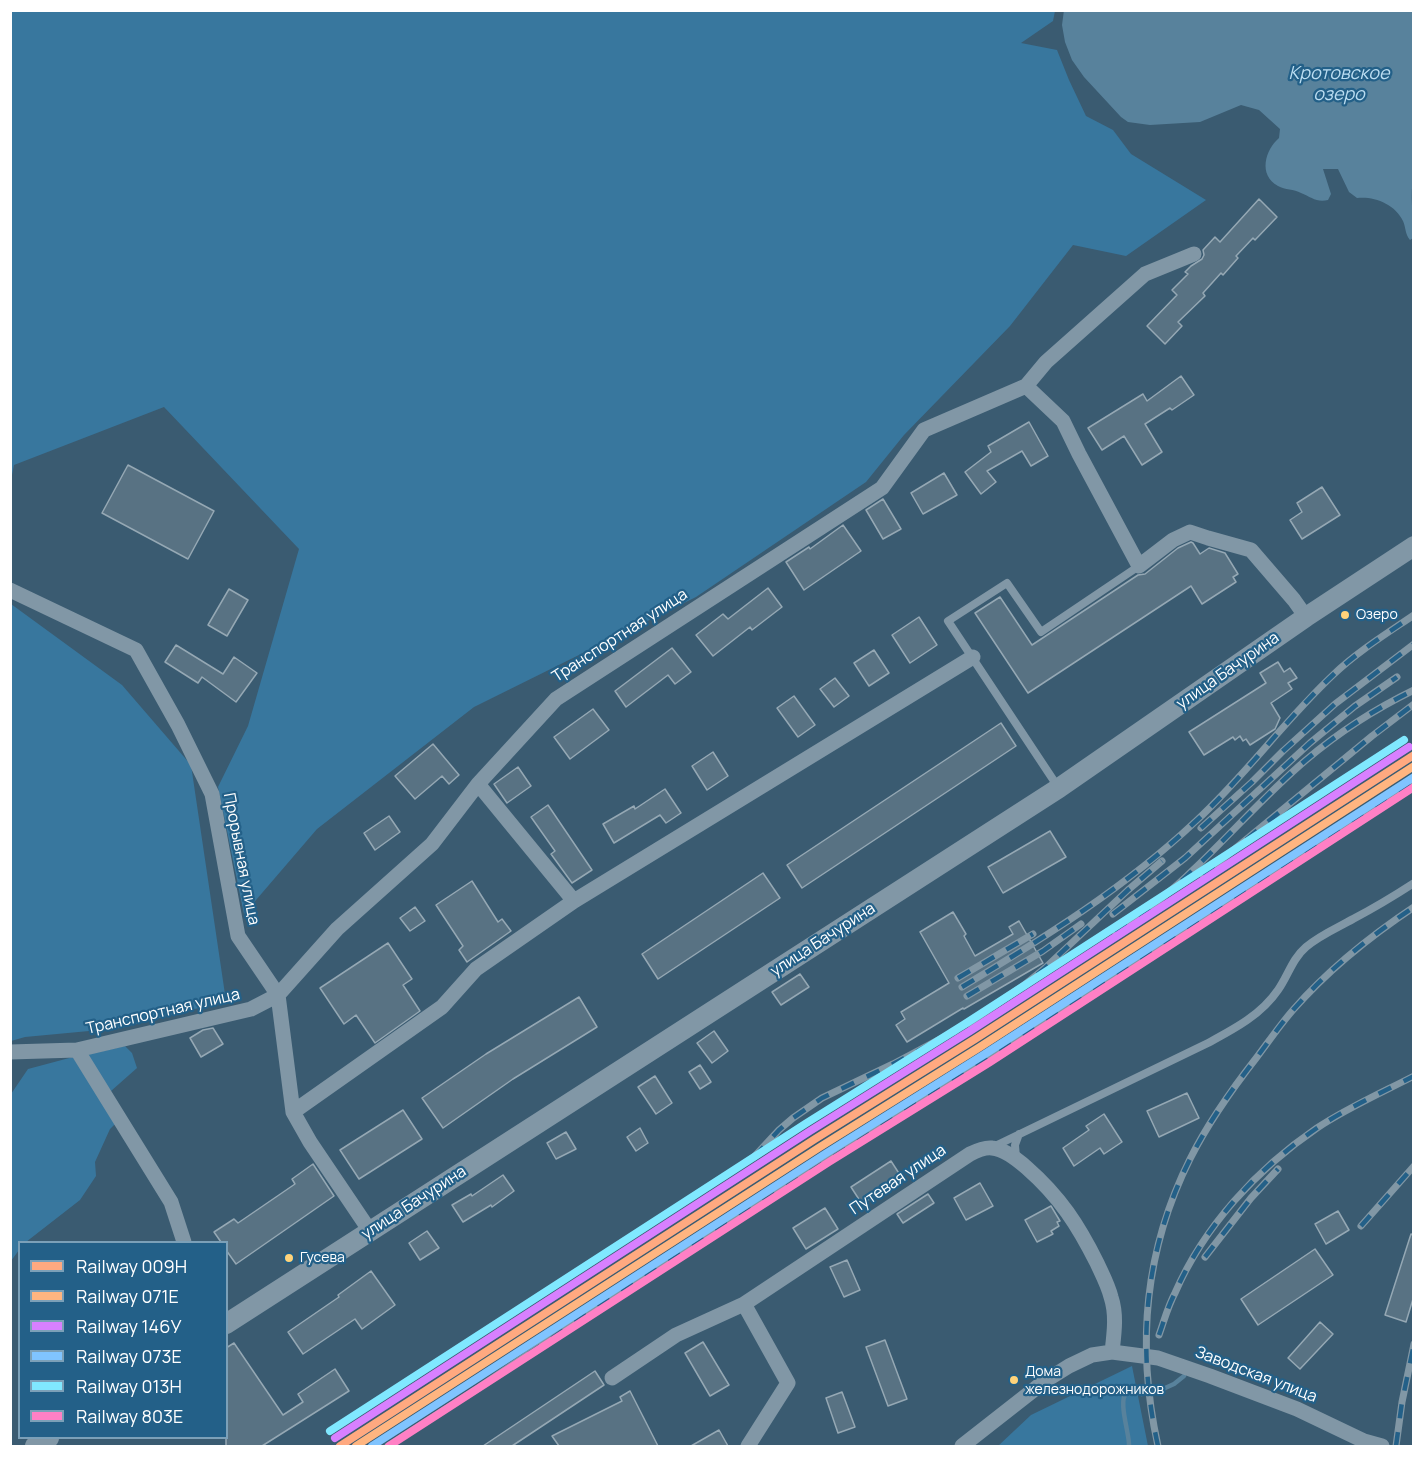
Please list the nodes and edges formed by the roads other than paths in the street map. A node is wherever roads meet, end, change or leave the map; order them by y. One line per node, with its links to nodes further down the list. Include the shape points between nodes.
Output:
1 (1194, 254): 2 (street, Транспортная улица, via 1145,274 1046,362)
2 (1026, 386): 4 (street, via 1063,421); 8 (street, Транспортная улица, via 924,430 882,488 556,699)
3 (1413, 546): 6 (street, улица Бачурина)
4 (1139, 566): 6 (street, via 1190,532 1251,550); 7 (lane, via 1041,632 1007,583 948,621)
5 (10, 590): 12 (street, Прорывная улица, via 136,650 212,794 238,936)
6 (1306, 616): 9 (street, улица Бачурина)
7 (973, 657): 9 (lane); 11 (street)
8 (478, 784): 11 (street); 12 (street, Транспортная улица, via 432,844 337,929)
9 (1059, 788): 19 (street, улица Бачурина)
10 (1413, 883): 16 (lane, via 1311,942 1296,957 1267,1003 1238,1027)
11 (574, 901): 15 (street, via 476,969 442,1007)
12 (278, 995): 13 (street, Транспортная улица, via 251,1009); 15 (street, Прорывная улица)
13 (77, 1050): 14 (street, Транспортная улица); 20 (street, via 171,1202)
14 (10, 1052)
15 (293, 1112): 19 (street, Прорывная улица)
16 (1019, 1134): 17 (lane); 18 (lane, via 1015,1145)
17 (992, 1148): 18 (street); 21 (street, Путевая улица, via 970,1154)
18 (1017, 1159): 23 (street, via 1057,1198 1091,1251 1115,1312)
19 (370, 1231): 22 (street, улица Бачурина)
20 (184, 1241)
21 (744, 1304): 24 (street, Путевая улица, via 676,1335); 25 (street, via 788,1383)
22 (229, 1318)
23 (1112, 1352): 26 (street, via 1092,1355 1070,1365); 27 (street, Заводская улица, via 1158,1358 1210,1376)
24 (612, 1378)
25 (748, 1446)
26 (963, 1446)
27 (1382, 1446)

